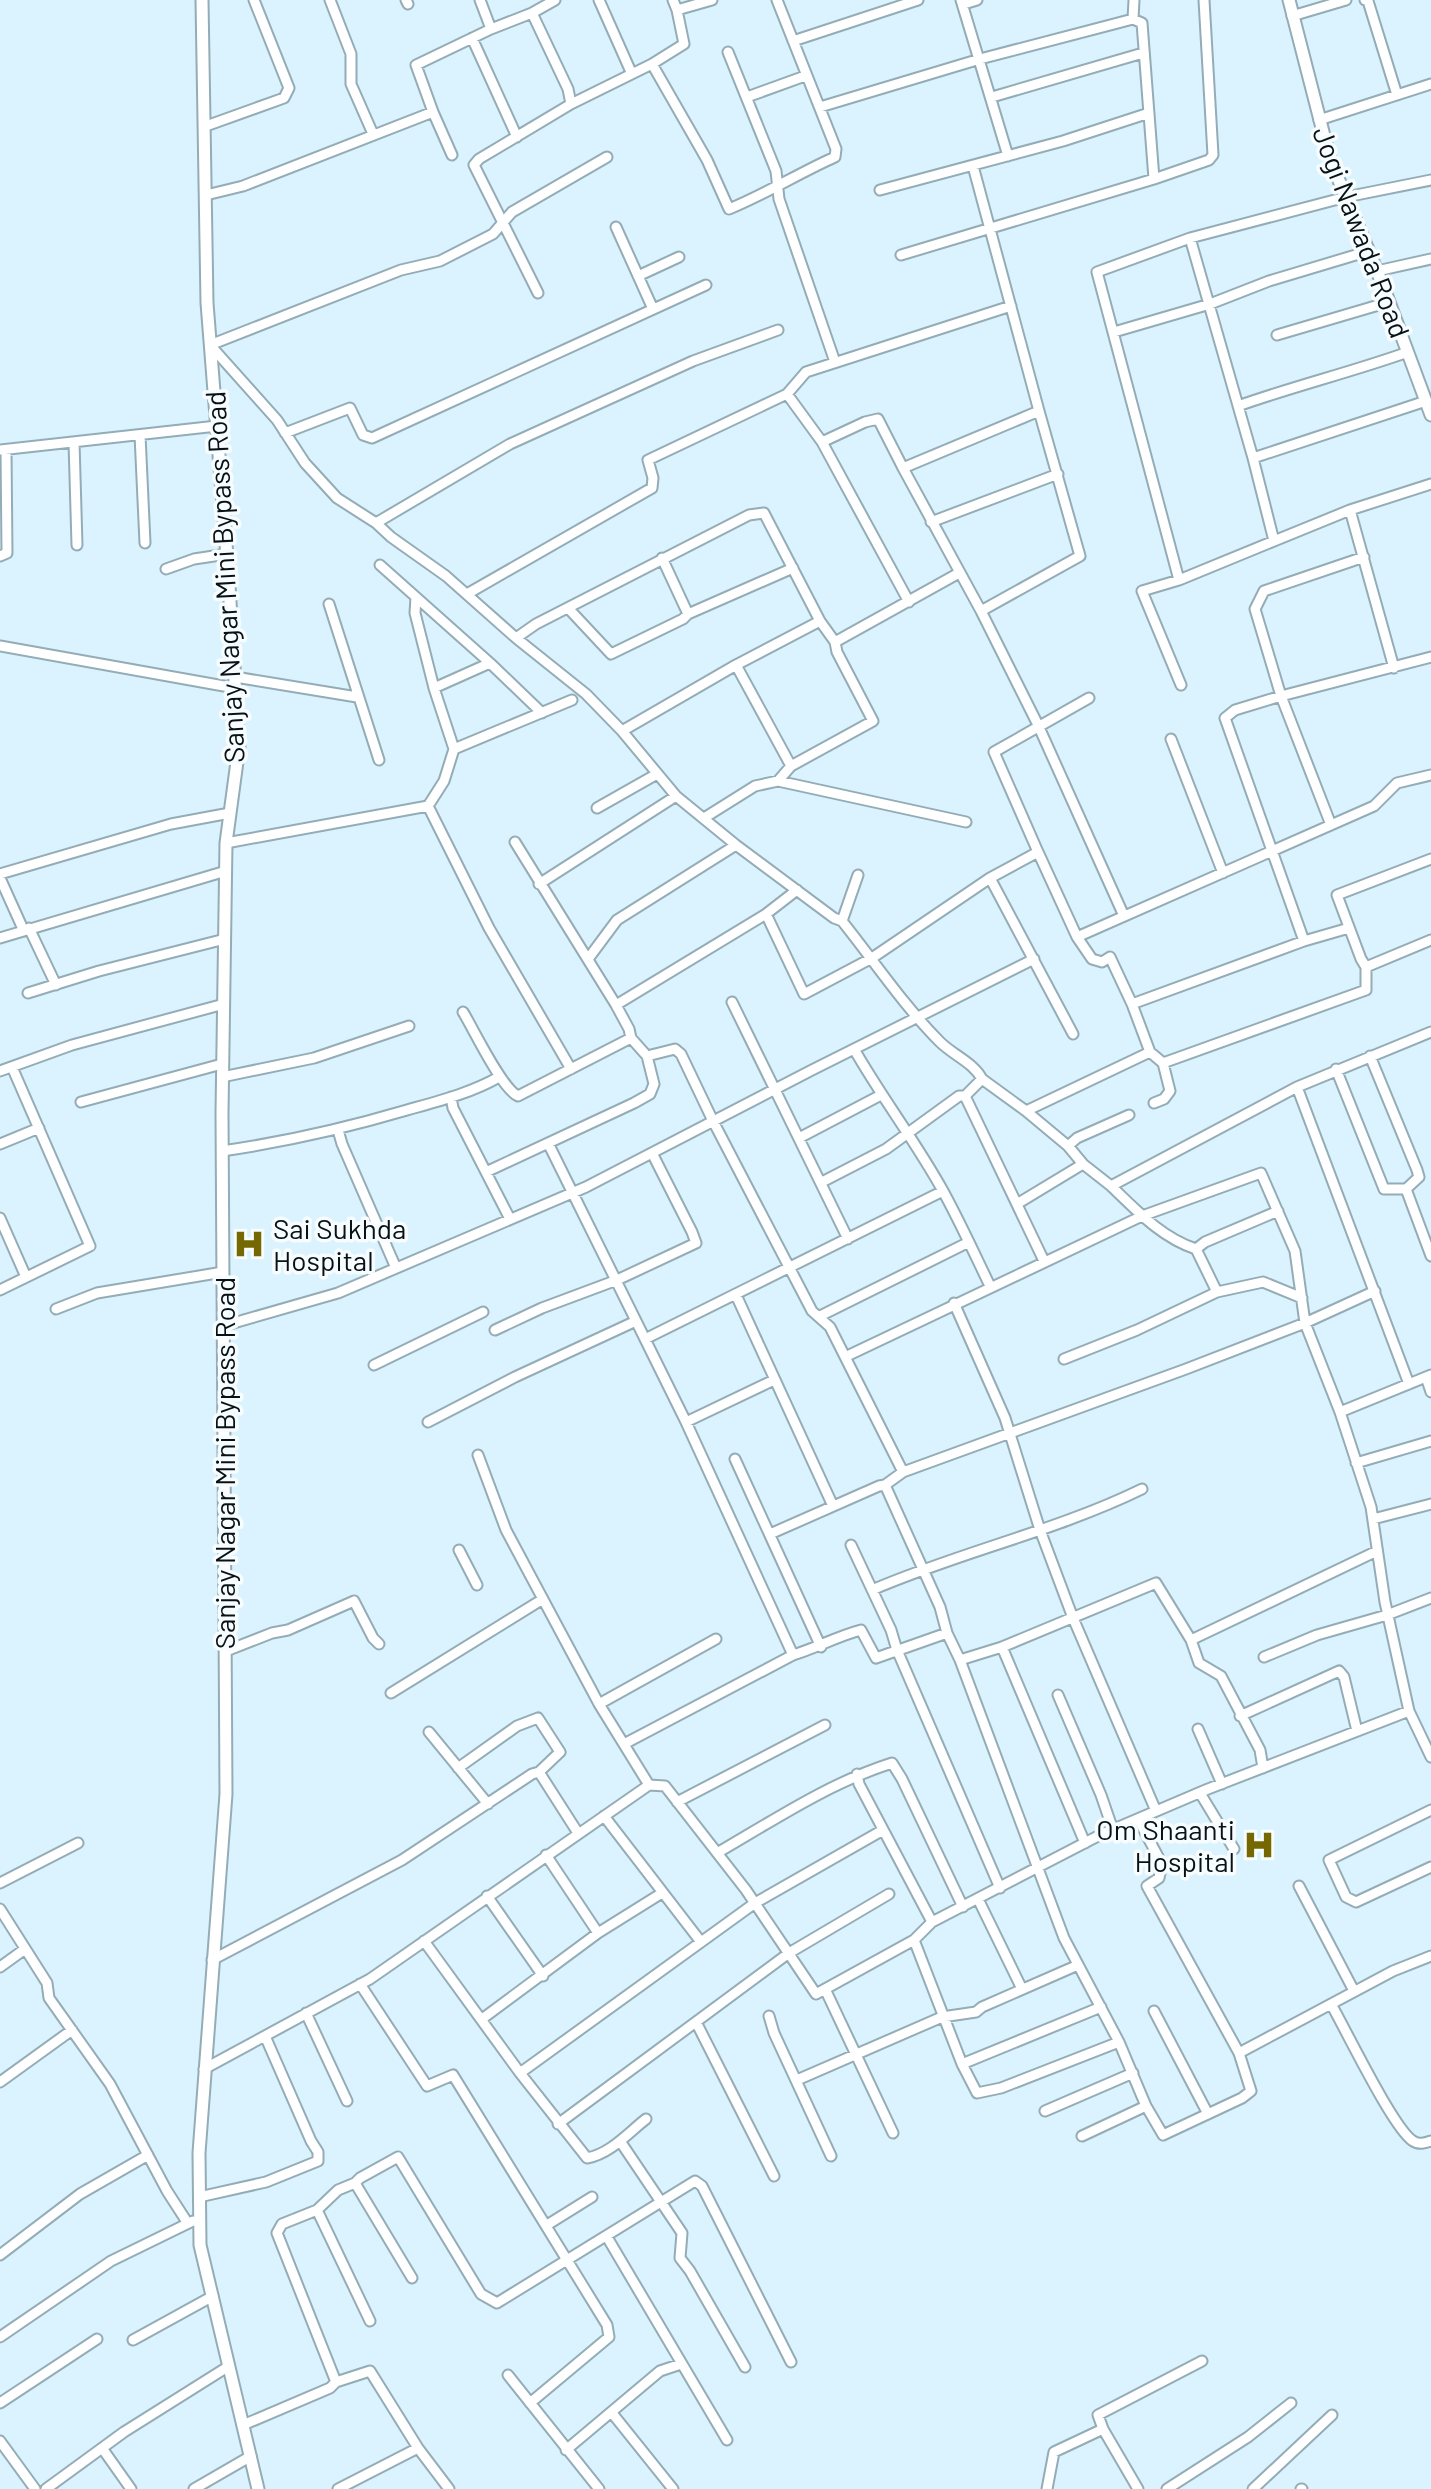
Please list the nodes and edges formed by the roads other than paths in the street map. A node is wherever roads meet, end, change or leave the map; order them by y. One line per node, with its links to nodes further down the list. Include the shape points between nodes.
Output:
1 (202, 0): 40 (street, Sanjay Nagar Mini Bypass Road)
2 (254, 0): 40 (street, via 289,88 284,98)
3 (330, 0): 41 (street, via 351,54 351,84)
4 (480, 0): 22 (street)
5 (555, 0): 19 (street)
6 (599, 0): 29 (street)
7 (673, 0): 18 (street)
8 (712, 0): 18 (street)
9 (777, 0): 24 (street)
10 (918, 0): 24 (street)
11 (977, 0): 17 (street)
12 (1134, 0): 21 (street)
13 (1204, 0): 47 (street, via 1213,155)
14 (1289, 0): 20 (street, Jogi Nawada Road)
15 (1346, 0): 20 (street)
16 (1367, 0): 32 (street)
17 (962, 2): 27 (street)
18 (677, 10): 28 (street, via 684,44)
19 (532, 13): 22 (street); 35 (street)
20 (1292, 16): 39 (street, Jogi Nawada Road)
21 (1133, 19): 26 (street, via 1142,23); 27 (street)
22 (491, 29): 23 (street)
23 (472, 38): 37 (street, via 416,65); 42 (street)
24 (793, 41): 30 (street)
25 (728, 52): 33 (street)
26 (1143, 53): 34 (street); 38 (street)
27 (980, 59): 34 (street); 36 (street)
28 (652, 64): 29 (street); 49 (street, via 729,209)
29 (631, 72): 35 (street)
30 (805, 76): 33 (street); 36 (street)
31 (1431, 84): 32 (street)
32 (1397, 95): 39 (street)
33 (747, 97): 49 (street)
34 (992, 97): 44 (street)
35 (571, 104): 42 (street)
36 (820, 107): 49 (street, via 835,157)
37 (433, 112): 41 (street); 43 (street)
38 (1149, 113): 44 (street); 47 (street)
39 (1319, 120): 52 (street, Jogi Nawada Road)
40 (206, 126): 51 (street, Sanjay Nagar Mini Bypass Road)
41 (373, 134): 51 (street, via 243,186)
42 (517, 137): 53 (street, via 474,165)
43 (452, 155)
44 (1008, 156): 46 (street)
45 (607, 157): 53 (street, via 512,212)
46 (973, 166): 50 (street); 55 (street)
47 (1154, 179): 55 (street)
48 (1431, 180): 52 (street)
49 (777, 186): 74 (street)
50 (880, 190)
51 (206, 195): 72 (street, Sanjay Nagar Mini Bypass Road)
52 (1346, 197): 56 (street); 57 (street, Jogi Nawada Road)
53 (504, 222): 64 (street); 72 (street, via 493,234 440,261 401,270)
54 (616, 227): 62 (street)
55 (990, 230): 58 (street); 67 (street)
56 (1190, 238): 66 (street); 70 (street, via 1097,272)
57 (1369, 251): 61 (street, Jogi Nawada Road); 66 (street)
58 (901, 255)
59 (679, 257): 62 (street)
60 (1431, 259): 61 (street)
61 (1377, 271): 65 (street, Jogi Nawada Road)
62 (638, 276): 68 (street)
63 (706, 285): 68 (street)
64 (538, 293)
65 (1389, 302): 71 (street); 73 (street, Jogi Nawada Road)
66 (1210, 304): 70 (street); 77 (street)
67 (1011, 306): 74 (street); 78 (street)
68 (653, 309): 81 (street, via 372,438 363,435 350,408)
69 (778, 330): 92 (street, via 693,361 510,444)
70 (1114, 332): 104 (street)
71 (1277, 335)
72 (210, 345): 80 (street, Sanjay Nagar Mini Bypass Road); 81 (street)
73 (1408, 352): 76 (street, Jogi Nawada Road); 77 (street)
74 (835, 362): 75 (street, via 806,372)
75 (787, 394): 84 (street); 105 (street, via 648,460 652,488)
76 (1426, 401): 79 (street, Jogi Nawada Road); 86 (street)
77 (1238, 406): 86 (street)
78 (1039, 411): 87 (street); 88 (street)
79 (1431, 415)
80 (217, 426): 82 (street); 96 (street, Sanjay Nagar Mini Bypass Road)
81 (285, 433): 92 (street, via 337,498)
82 (140, 435): 83 (street); 94 (street)
83 (74, 442): 85 (street); 95 (street)
84 (822, 442): 87 (street, via 878,419); 107 (street)
85 (3, 450): 97 (street, via 7,553)
86 (1253, 458): 93 (street)
87 (903, 468): 91 (street)
88 (1058, 474): 91 (street); 110 (street, via 1080,556)
89 (1431, 484): 90 (street)
90 (1350, 510): 93 (street); 98 (street)
91 (931, 522): 103 (street)
92 (376, 523): 105 (street)
93 (1274, 541): 104 (street)
94 (145, 543)
95 (77, 545)
96 (227, 554): 102 (street); 120 (street, Sanjay Nagar Mini Bypass Road)
97 (0, 556)
98 (1364, 557): 119 (street); 123 (street, via 1264,591 1255,609)
99 (662, 558): 101 (street, via 749,515 764,513); 109 (street); 111 (street)
100 (380, 565): 106 (street)
101 (793, 568): 111 (street); 112 (street)
102 (166, 569)
103 (959, 573): 107 (street); 110 (street)
104 (1179, 580): 121 (street, via 1142,591)
105 (467, 594): 113 (street)
106 (416, 597): 117 (street); 122 (street, via 415,613)
107 (909, 602): 114 (street)
108 (329, 604): 124 (street)
109 (568, 608): 111 (street, via 611,654); 113 (street)
110 (981, 611): 128 (street)
111 (688, 614)
112 (820, 621): 114 (street); 118 (street)
113 (516, 638): 129 (street, via 586,694)
114 (835, 642): 133 (street, via 873,721)
115 (0, 646): 120 (street)
116 (1431, 657): 119 (street)
117 (490, 663): 122 (street); 127 (street)
118 (736, 665): 129 (street); 133 (street)
119 (1394, 668): 123 (street)
120 (235, 682): 124 (street); 140 (street, Sanjay Nagar Mini Bypass Road, via 239,747)
121 (1181, 685)
122 (434, 688): 131 (street)
123 (1281, 696): 143 (street); 147 (street, via 1225,718)
124 (357, 697): 132 (street)
125 (1089, 698): 128 (street)
126 (572, 700): 127 (street)
127 (542, 713): 131 (street)
128 (1038, 725): 148 (street, via 994,752); 158 (street)
129 (622, 731): 134 (street)
130 (1171, 739): 151 (street)
131 (454, 749): 138 (street, via 444,781)
132 (379, 760)
133 (791, 766): 136 (street)
134 (657, 774): 137 (street); 139 (street)
135 (1431, 775): 143 (street, via 1397,783 1374,806)
136 (778, 781): 141 (street, via 755,786); 142 (street)
137 (676, 796): 141 (street); 155 (street)
138 (428, 806): 145 (street); 190 (street, via 489,928)
139 (597, 808)
140 (230, 813): 145 (street, Sanjay Nagar Mini Bypass Road); 153 (street, via 171,824)
141 (704, 818): 146 (street)
142 (966, 822)
143 (1331, 825): 147 (street)
144 (515, 842): 155 (street)
145 (226, 843): 150 (street, Sanjay Nagar Mini Bypass Road)
146 (736, 845): 156 (street); 168 (street, via 617,920)
147 (1273, 851): 151 (street); 166 (street)
148 (1038, 852): 154 (street); 162 (street)
149 (1431, 859): 160 (street, via 1337,895)
150 (226, 871): 161 (street); 164 (street, Sanjay Nagar Mini Bypass Road)
151 (1223, 873): 158 (street)
152 (858, 875): 159 (street)
153 (0, 876): 161 (street)
154 (990, 878): 167 (street); 169 (street)
155 (539, 884): 168 (street)
156 (797, 890): 157 (street); 159 (street)
157 (766, 914): 167 (street, via 804,994); 176 (street)
158 (1124, 916): 162 (street)
159 (842, 921): 167 (street)
160 (1349, 928): 166 (street); 170 (street)
161 (26, 929): 163 (street); 171 (street)
162 (1077, 937): 175 (street, via 1092,959 1102,962 1110,957)
163 (0, 938)
164 (225, 939): 171 (street); 174 (street, Sanjay Nagar Mini Bypass Road)
165 (1431, 940): 170 (street)
166 (1304, 941): 175 (street)
167 (872, 958): 178 (street)
168 (588, 959): 176 (street)
169 (1034, 959): 178 (street); 181 (street)
170 (1366, 967): 187 (street, via 1366,990)
171 (56, 985): 172 (street)
172 (28, 993)
173 (732, 1002): 197 (street)
174 (224, 1004): 188 (street, Sanjay Nagar Mini Bypass Road); 189 (street)
175 (1132, 1004): 184 (street)
176 (616, 1005): 182 (street)
177 (463, 1012): 194 (street)
178 (918, 1017): 183 (street); 195 (street)
179 (409, 1026): 193 (street, via 314,1058)
180 (1431, 1032): 186 (street)
181 (1073, 1034)
182 (631, 1038): 185 (street); 190 (street)
183 (854, 1049): 197 (street); 198 (street)
184 (1150, 1052): 187 (street); 203 (street)
185 (647, 1056): 205 (street, via 675,1049 681,1054); 210 (street, via 654,1084 650,1094)
186 (1370, 1056): 191 (street); 219 (street, via 1419,1177)
187 (1163, 1063): 202 (street, via 1170,1091)
188 (222, 1064): 193 (street, Sanjay Nagar Mini Bypass Road); 201 (street)
189 (12, 1067): 192 (street); 206 (street)
190 (571, 1069): 194 (street, via 518,1096)
191 (1336, 1069): 196 (street); 219 (street, via 1384,1189)
192 (0, 1071)
193 (222, 1077): 213 (street, Sanjay Nagar Mini Bypass Road)
194 (499, 1077): 200 (street)
195 (982, 1079): 199 (street); 203 (street)
196 (1297, 1087): 218 (street); 239 (street)
197 (774, 1089): 205 (street); 209 (street)
198 (881, 1095): 208 (street); 209 (street)
199 (965, 1096): 208 (street); 222 (street)
200 (451, 1097): 207 (street); 216 (street)
201 (81, 1102)
202 (1154, 1103)
203 (1026, 1111): 212 (street)
204 (1129, 1115): 212 (street)
205 (713, 1121): 214 (street); 232 (street)
206 (39, 1128): 211 (street); 235 (street, via 90,1246)
207 (338, 1130): 213 (street); 233 (street)
208 (908, 1132): 217 (street); 220 (street)
209 (799, 1138): 217 (street)
210 (548, 1143): 216 (street); 221 (street)
211 (0, 1144)
212 (1068, 1146): 215 (street)
213 (222, 1151): 234 (street, Sanjay Nagar Mini Bypass Road)
214 (652, 1153): 221 (street); 236 (street, via 696,1243)
215 (1083, 1164): 218 (street); 222 (street)
216 (486, 1172): 226 (street)
217 (822, 1182): 227 (street)
218 (1111, 1186): 224 (street)
219 (1406, 1189): 230 (street)
220 (943, 1191): 227 (street); 228 (street)
221 (571, 1193): 226 (street); 236 (street)
222 (1017, 1204): 231 (street)
223 (1278, 1211): 224 (street, via 1261,1173); 229 (street); 242 (street, via 1295,1251)
224 (1142, 1216): 229 (street, via 1178,1243); 231 (street)
225 (0, 1218): 235 (street)
226 (510, 1219): 233 (street)
227 (848, 1239): 232 (street)
228 (969, 1242): 237 (street); 246 (street)
229 (1196, 1249): 240 (street)
230 (1431, 1256)
231 (1044, 1261): 237 (street)
232 (791, 1267): 241 (street); 246 (street, via 812,1311)
233 (396, 1268): 249 (street, via 338,1293)
234 (223, 1272): 244 (street, via 97,1293); 249 (street, Sanjay Nagar Mini Bypass Road)
235 (26, 1277): 238 (street)
236 (617, 1280): 247 (street); 250 (street)
237 (990, 1286): 243 (street)
238 (0, 1290)
239 (1375, 1291): 248 (street); 257 (street)
240 (1217, 1292): 242 (street, via 1263,1282); 253 (street)
241 (736, 1295): 251 (street); 256 (street)
242 (1302, 1298): 248 (street)
243 (954, 1303): 252 (street); 262 (street)
244 (56, 1309)
245 (483, 1312): 254 (street)
246 (820, 1316): 252 (street)
247 (636, 1321): 251 (street); 260 (street)
248 (1305, 1323): 259 (street); 262 (street)
249 (223, 1326): 292 (street, Sanjay Nagar Mini Bypass Road)
250 (495, 1330)
251 (645, 1339): 261 (street)
252 (847, 1356): 267 (street)
253 (1064, 1359)
254 (374, 1365)
255 (1428, 1376): 257 (street); 258 (street)
256 (774, 1380): 261 (street); 271 (street)
257 (1409, 1384): 259 (street)
258 (1431, 1392)
259 (1340, 1412): 266 (street)
260 (428, 1422)
261 (686, 1422): 293 (street)
262 (1008, 1432): 267 (street); 273 (street)
263 (1431, 1441): 266 (street)
264 (478, 1455): 282 (street, via 506,1530)
265 (735, 1459): 274 (street)
266 (1356, 1463): 272 (street)
267 (903, 1472): 268 (street)
268 (885, 1485): 271 (street); 278 (street)
269 (1142, 1489): 273 (street)
270 (1431, 1504): 272 (street)
271 (833, 1506): 274 (street)
272 (1373, 1519): 277 (street)
273 (1040, 1530): 278 (street); 284 (street)
274 (770, 1534): 289 (street)
275 (851, 1545): 280 (street)
276 (459, 1550): 279 (street)
277 (1377, 1551): 283 (street); 287 (street)
278 (922, 1569): 280 (street); 285 (street)
279 (477, 1585)
280 (872, 1590): 291 (street)
281 (1431, 1598): 283 (street)
282 (543, 1599): 296 (street); 298 (street)
283 (1387, 1615): 294 (street); 299 (street)
284 (1073, 1618): 287 (street, via 1156,1583); 290 (street); 317 (street)
285 (947, 1633): 291 (street); 295 (street)
286 (716, 1639): 298 (street)
287 (1191, 1640): 300 (street, via 1199,1663 1221,1676)
288 (379, 1644): 292 (street, via 354,1601)
289 (821, 1647): 291 (street, via 861,1630 876,1658); 293 (street)
290 (1002, 1647): 295 (street); 324 (street)
291 (897, 1650): 332 (street)
292 (226, 1651): 348 (street, Sanjay Nagar Mini Bypass Road, via 226,1794)
293 (793, 1655): 305 (street)
294 (1264, 1657)
295 (960, 1660): 329 (street)
296 (391, 1693)
297 (1058, 1695): 321 (street)
298 (599, 1704): 305 (street)
299 (1409, 1711): 303 (street); 306 (street)
300 (1240, 1716): 303 (street, via 1339,1671); 308 (street, via 1260,1750)
301 (825, 1725): 314 (street)
302 (1198, 1729): 311 (street)
303 (1357, 1731): 308 (street)
304 (429, 1732): 307 (street)
305 (624, 1744): 312 (street)
306 (1431, 1757)
307 (458, 1768): 309 (street, via 517,1726 538,1718 560,1752); 315 (street)
308 (1263, 1768): 311 (street)
309 (539, 1772): 315 (street); 322 (street)
310 (857, 1774): 320 (street); 326 (street); 338 (street, via 892,1763)
311 (1222, 1784): 313 (street)
312 (649, 1785): 314 (street, via 665,1786); 318 (street)
313 (1200, 1793): 317 (street); 325 (street)
314 (677, 1802): 326 (street)
315 (488, 1804): 348 (street, via 402,1860)
316 (1431, 1810): 328 (street, via 1329,1860 1346,1897 1356,1902)
317 (1156, 1811): 319 (street)
318 (604, 1816): 322 (street); 333 (street)
319 (1138, 1819): 321 (street); 368 (street, via 1162,1864 1159,1878 1147,1886)
320 (883, 1830): 337 (street); 340 (street)
321 (1113, 1830): 324 (street)
322 (578, 1833): 327 (street)
323 (78, 1843): 330 (street)
324 (1085, 1843): 329 (street)
325 (1234, 1849)
326 (717, 1853): 337 (street)
327 (546, 1855): 335 (street); 341 (street)
328 (1431, 1867)
329 (1038, 1868): 332 (street); 349 (street)
330 (0, 1883)
331 (1299, 1886): 355 (street)
332 (1000, 1888): 336 (street)
333 (662, 1893): 341 (street); 344 (street)
334 (889, 1894): 346 (street)
335 (487, 1896): 343 (street); 351 (street)
336 (978, 1899): 338 (street); 354 (street)
337 (755, 1903): 344 (street); 346 (street)
338 (963, 1907): 340 (street)
339 (0, 1909): 345 (street)
340 (932, 1922): 342 (street)
341 (598, 1933): 351 (street)
342 (914, 1940): 353 (street); 361 (street)
343 (424, 1941): 352 (street); 362 (street)
344 (701, 1942): 371 (street)
345 (25, 1949): 350 (street); 364 (street)
346 (789, 1953): 353 (street, via 816,1994); 363 (street)
347 (1431, 1956): 355 (street)
348 (212, 1960): 370 (street, Sanjay Nagar Mini Bypass Road)
349 (1078, 1965): 354 (street); 357 (street)
350 (0, 1967)
351 (543, 1976): 362 (street)
352 (360, 1984): 359 (street); 394 (street, via 427,2086 453,2075)
353 (825, 1989): 367 (street)
354 (1022, 1989): 361 (street, via 976,2012)
355 (1354, 1991): 356 (street)
356 (1331, 2004): 368 (street); 384 (street, via 1396,2122 1414,2142)
357 (1101, 2007): 366 (street); 369 (street)
358 (1154, 2011): 378 (street)
359 (306, 2013): 365 (street); 375 (street)
360 (769, 2016): 373 (street)
361 (942, 2017): 367 (street); 369 (street)
362 (482, 2019): 371 (street)
363 (696, 2022): 380 (street); 387 (street)
364 (72, 2030): 374 (street); 385 (street, via 110,2084)
365 (265, 2036): 370 (street); 389 (street, via 318,2161 266,2182)
366 (1119, 2042): 369 (street, via 980,2095); 372 (street)
367 (855, 2053): 373 (street); 381 (street)
368 (1239, 2053): 378 (street, via 1250,2094)
369 (962, 2064)
370 (204, 2069): 389 (street, Sanjay Nagar Mini Bypass Road)
371 (520, 2073): 380 (street)
372 (1133, 2073): 376 (street); 377 (street)
373 (797, 2080): 386 (street)
374 (0, 2082)
375 (347, 2101)
376 (1146, 2106): 378 (street, via 1163,2135); 382 (street)
377 (1045, 2111)
378 (1208, 2114)
379 (646, 2119): 383 (street)
380 (558, 2124): 383 (street, via 587,2158)
381 (893, 2133)
382 (1082, 2136)
383 (620, 2141): 391 (street)
384 (1431, 2141)
385 (148, 2155): 393 (street, via 167,2191); 396 (street, via 80,2194)
386 (831, 2156)
387 (774, 2176)
388 (355, 2183): 392 (street, via 338,2190); 397 (street, via 398,2157 481,2294 497,2303); 398 (street)
389 (199, 2197): 393 (street, Sanjay Nagar Mini Bypass Road)
390 (592, 2197): 394 (street)
391 (661, 2203): 395 (street); 405 (street, via 695,2181 702,2186); 408 (street, via 682,2233 680,2258)
392 (317, 2210): 400 (street); 410 (street, via 282,2224 277,2233)
393 (194, 2221): 399 (street, Sanjay Nagar Mini Bypass Road); 401 (street, via 111,2261)
394 (547, 2225): 397 (street)
395 (607, 2237): 397 (street); 406 (street)
396 (0, 2255)
397 (568, 2259): 412 (street, via 609,2337)
398 (412, 2278)
399 (213, 2296): 403 (street); 407 (street, Sanjay Nagar Mini Bypass Road)
400 (370, 2321)
401 (0, 2337)
402 (97, 2339): 411 (street)
403 (133, 2340)
404 (1202, 2361): 417 (street, via 1098,2415)
405 (791, 2362)
406 (681, 2364): 414 (street, via 660,2371); 418 (street)
407 (229, 2366): 416 (street, Sanjay Nagar Mini Bypass Road); 420 (street)
408 (745, 2367)
409 (508, 2375): 412 (street)
410 (336, 2382): 416 (street); 421 (street, via 370,2371)
411 (0, 2403)
412 (530, 2403): 422 (street)
413 (1291, 2403): 435 (street)
414 (612, 2413): 422 (street); 432 (street)
415 (1332, 2415): 436 (street)
416 (243, 2425): 423 (street, Sanjay Nagar Mini Bypass Road)
417 (1103, 2429): 433 (street, via 1054,2452); 434 (street)
418 (727, 2440)
419 (0, 2441): 424 (street)
420 (102, 2448): 425 (street); 426 (street)
421 (418, 2448): 429 (street); 430 (street)
422 (566, 2450): 431 (street)
423 (251, 2456): 427 (street); 428 (street, Sanjay Nagar Mini Bypass Road)
424 (35, 2489)
425 (46, 2489)
426 (131, 2489)
427 (194, 2489)
428 (258, 2489)
429 (338, 2489)
430 (449, 2489)
431 (599, 2489)
432 (673, 2489)
433 (1047, 2489)
434 (1138, 2489)
435 (1167, 2489)
436 (1253, 2489)

